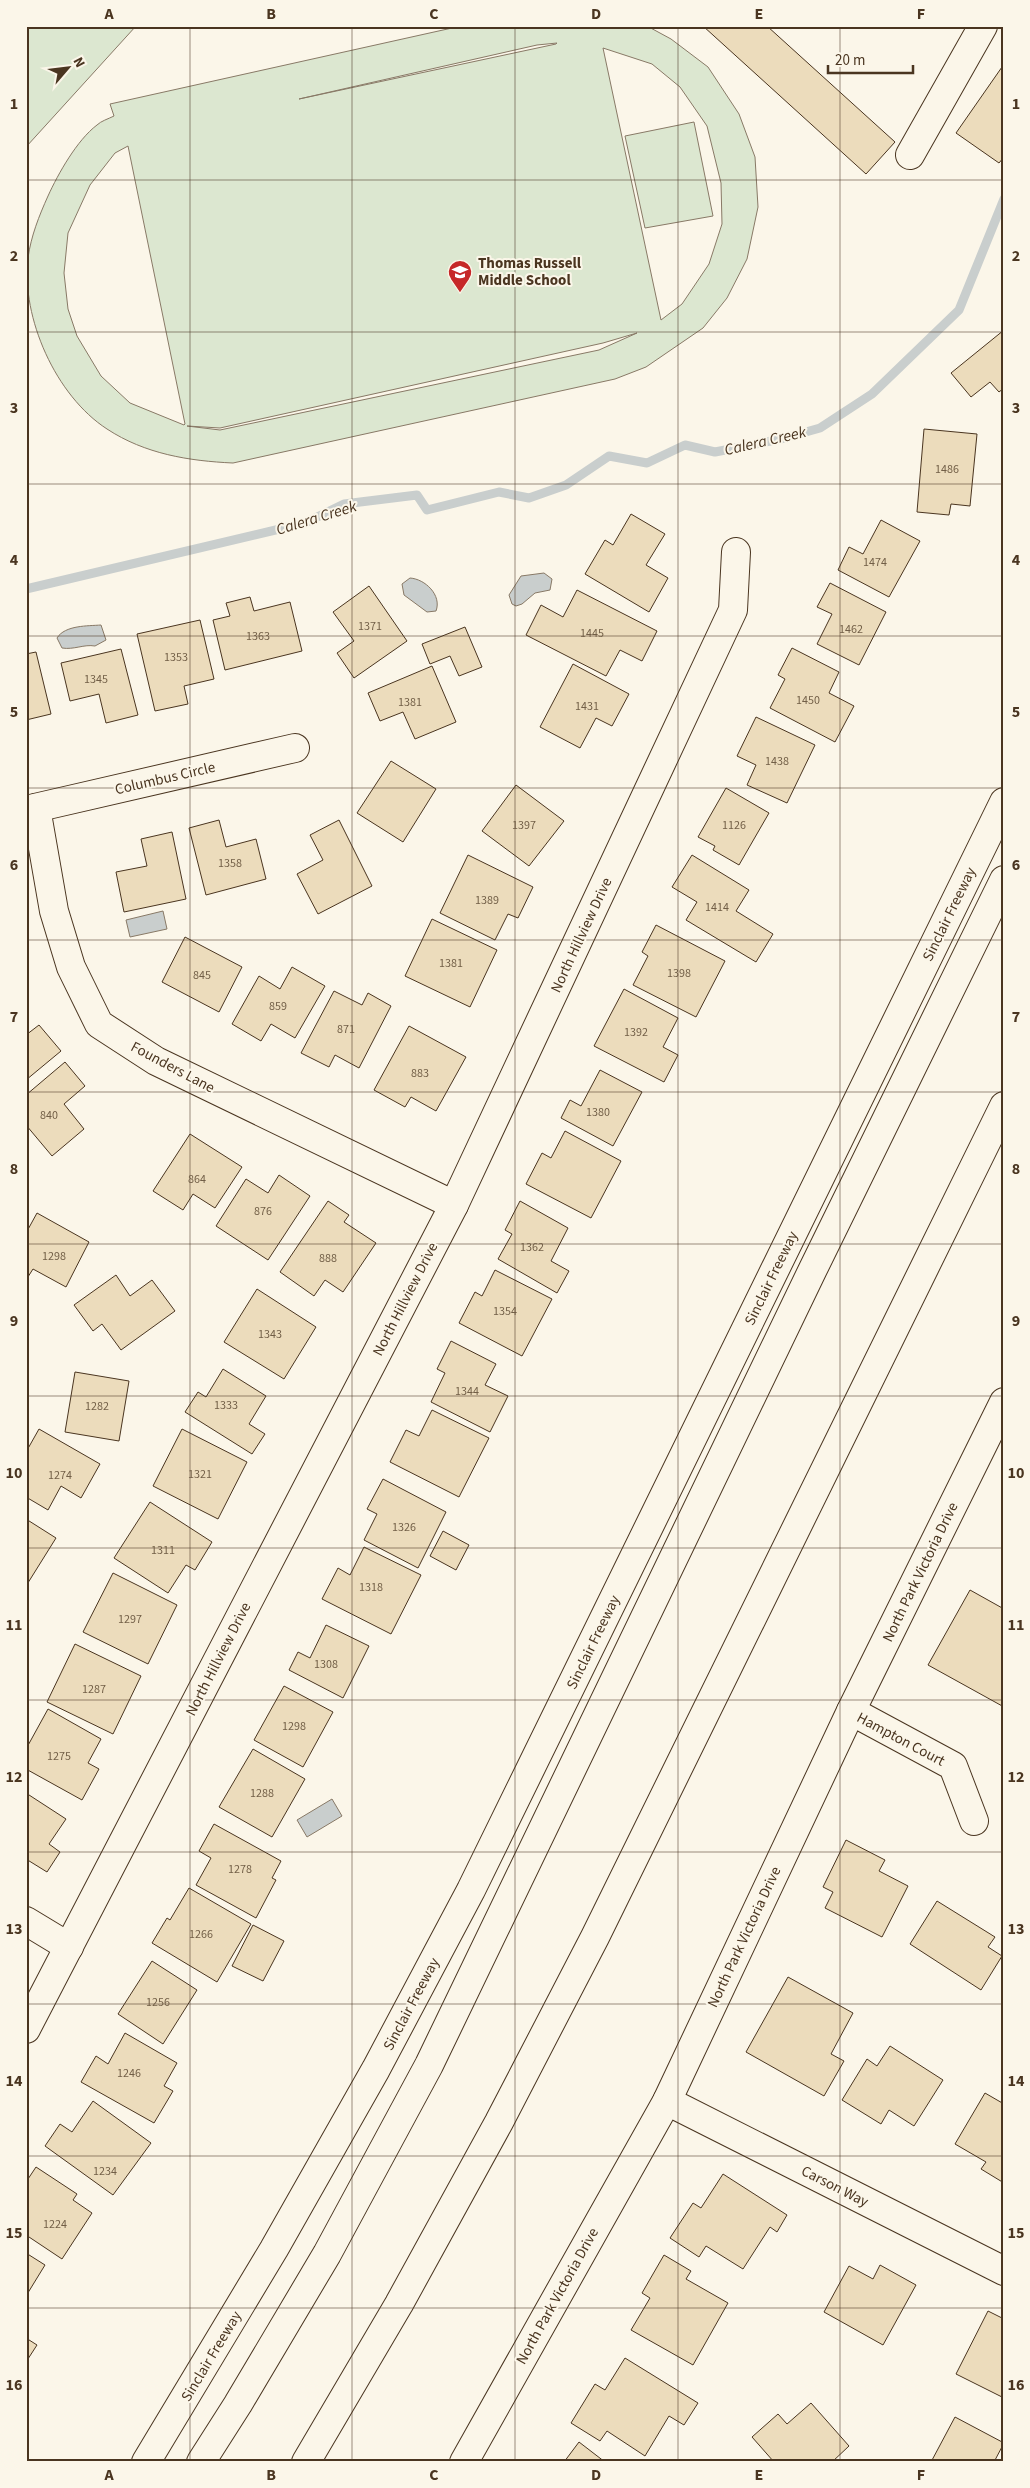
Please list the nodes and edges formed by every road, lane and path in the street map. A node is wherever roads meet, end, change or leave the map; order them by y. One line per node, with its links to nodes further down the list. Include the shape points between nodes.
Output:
1 (983, 26): 2 (main road)
2 (910, 155)
3 (736, 552): 9 (main road, North Hillview Drive, via 733,610)
4 (295, 748): 6 (main road, Columbus Circle)
5 (1004, 802): 18 (main road, Sinclair Freeway, via 471,1890 376,2069 274,2249)
6 (31, 809): 9 (main road, Founders Lane, via 54,911 71,967 99,1024 156,1061)
7 (1004, 880): 19 (main road, via 808,1278 429,2065 327,2254)
8 (1004, 1106): 20 (main road, via 590,1946 499,2122 399,2304)
9 (454, 1204): 14 (main road, North Hillview Drive)
10 (1004, 1402): 11 (main road, North Park Victoria Drive)
11 (851, 1711): 12 (main road, Hampton Court, via 953,1766); 16 (main road, North Park Victoria Drive)
12 (974, 1821)
13 (26, 1922): 14 (main road)
14 (69, 1947): 15 (main road, North Hillview Drive)
15 (26, 2028)
16 (667, 2101): 17 (main road, Carson Way); 21 (main road, North Park Victoria Drive)
17 (1004, 2271)
18 (146, 2462)
19 (201, 2462)
20 (306, 2462)
21 (464, 2462)

